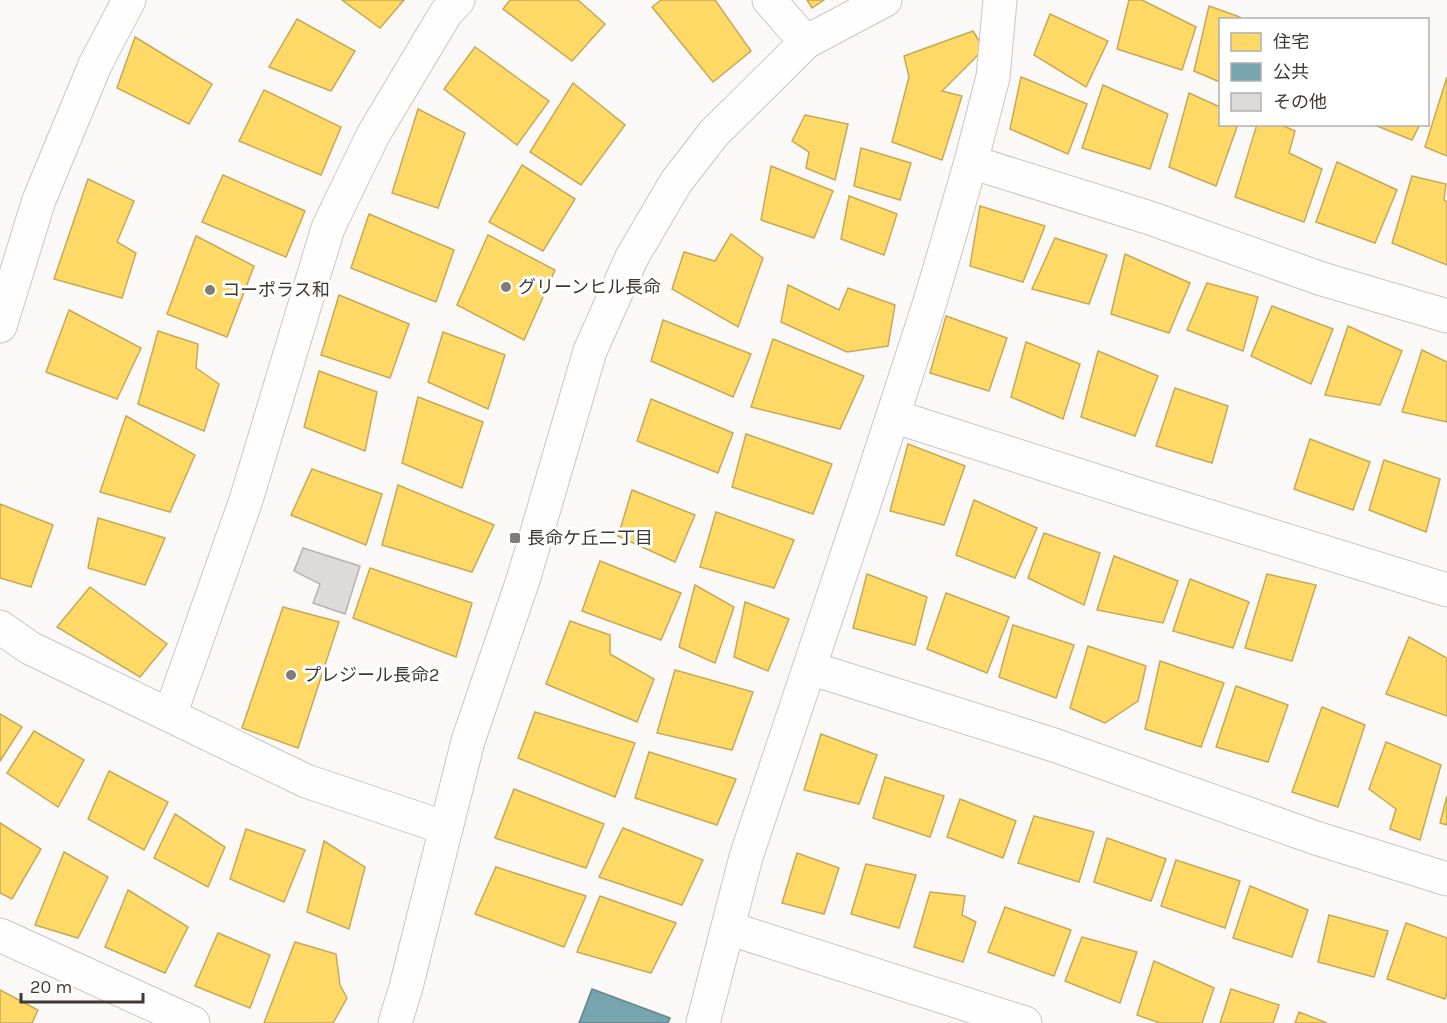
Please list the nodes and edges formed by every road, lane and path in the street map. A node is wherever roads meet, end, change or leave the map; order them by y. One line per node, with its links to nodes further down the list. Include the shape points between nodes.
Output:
1 (129, 0): 9 (street, via 95,65 39,200)
2 (458, 0): 14 (street, via 446,13 373,135 328,228 246,500)
3 (769, 0): 6 (street)
4 (885, 0): 6 (street)
5 (1000, 0): 7 (street, via 993,77)
6 (806, 42): 15 (street, via 714,133 676,182 632,257 590,351 524,577 468,741)
7 (971, 162): 8 (street, via 1150,218 1322,279); 10 (street)
8 (1447, 316)
9 (0, 326)
10 (893, 416): 11 (street); 13 (street)
11 (1447, 590)
12 (0, 627): 14 (street, via 30,648)
13 (810, 668): 16 (street, via 1053,744 1316,838); 17 (street, via 746,857)
14 (170, 715): 15 (street, via 306,781)
15 (446, 828): 20 (street)
16 (1447, 879)
17 (728, 928): 21 (street); 22 (street)
18 (0, 935): 19 (street)
19 (193, 1023)
20 (395, 1023)
21 (703, 1023)
22 (1025, 1023)

